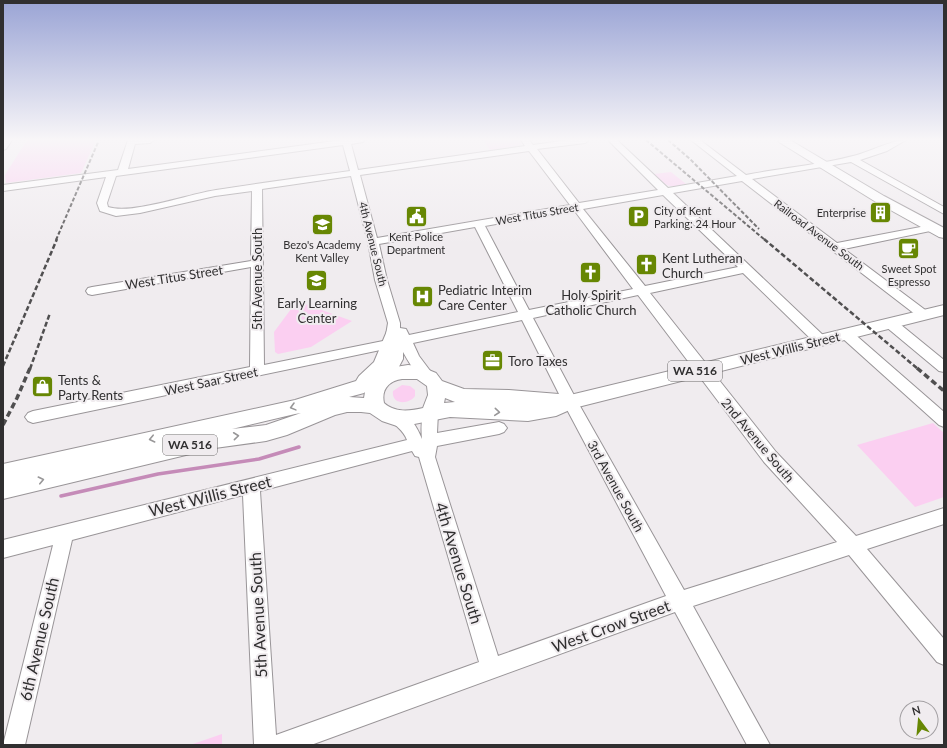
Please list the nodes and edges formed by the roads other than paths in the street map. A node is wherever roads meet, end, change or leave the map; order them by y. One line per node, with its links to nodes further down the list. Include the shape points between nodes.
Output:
1 (104, 175): 11 (street)
2 (116, 175): 13 (street)
3 (342, 175): 14 (street)
4 (355, 175): 22 (street, 4th Avenue South)
5 (552, 175): 17 (street, 2nd Avenue South)
6 (649, 175): 16 (street)
7 (739, 175): 12 (street, Railroad Avenue South)
8 (760, 175): 12 (street, West Titus Street)
9 (840, 175): 20 (main road)
10 (880, 175): 18 (street)
11 (83, 178): 13 (street, via 98,180); 15 (street)
12 (743, 178): 16 (street, West Titus Street); 23 (street, Railroad Avenue South)
13 (108, 187): 14 (street, via 102,207 116,213)
14 (258, 187): 24 (street, 5th Avenue South)
15 (3, 188)
16 (667, 192): 17 (street, West Titus Street); 25 (street)
17 (576, 207): 19 (street, West Titus Street); 26 (street, 2nd Avenue South)
18 (944, 212)
19 (479, 224): 22 (street, West Titus Street); 29 (street, 3rd Avenue South)
20 (931, 228): 21 (main road); 23 (street)
21 (944, 234)
22 (373, 242): 33 (street, 4th Avenue South)
23 (836, 247): 30 (street, Railroad Avenue South)
24 (257, 263): 27 (street, West Titus Street); 37 (street, 5th Avenue South)
25 (746, 269): 26 (street, West Saar Street); 34 (street)
26 (641, 290): 29 (street, West Saar Street); 36 (street, 2nd Avenue South)
27 (92, 291)
28 (944, 310): 30 (main road, WA 516)
29 (524, 314): 33 (street, West Saar Street); 41 (street, 3rd Avenue South)
30 (924, 315): 31 (main road, WA 516)
31 (890, 323): 32 (main road, West Willis Street / WA 516); 35 (street)
32 (846, 334): 34 (main road, West Willis Street / WA 516); 45 (street)
33 (395, 336): 37 (street, West Saar Street); 38 (street, 4th Avenue South, via 396,359); 39 (street, 4th Avenue South); 40 (main road, via 382,365)
34 (820, 340): 36 (main road, West Willis Street / WA 516)
35 (944, 367)
36 (701, 370): 41 (main road, West Willis Street / WA 516); 53 (street, 2nd Avenue South, via 770,457)
37 (257, 371): 44 (street, West Saar Street)
38 (385, 377): 39 (main road, via 411,371); 40 (main road, WA 516); 43 (main road, via 373,397)
39 (431, 380): 41 (main road, West Willis Street / WA 516, via 449,394 462,397 509,397); 42 (main road, via 436,399)
40 (357, 388): 48 (main road, WA 516, one-way to 48, via 268,414)
41 (570, 402): 42 (main road, West Willis Street / WA 516, one-way to 41, via 457,409 512,413 543,412); 55 (street, 3rd Avenue South)
42 (431, 412): 43 (main road, via 413,417); 47 (street, 4th Avenue South)
43 (388, 414): 47 (street, 4th Avenue South, via 410,428); 50 (main road, WA 516, one-way to 43, via 216,440 266,433 340,405 354,404)
44 (33, 417)
45 (944, 421)
46 (499, 428): 47 (street, West Willis Street, via 478,430)
47 (425, 447): 49 (street, West Willis Street); 57 (street, 4th Avenue South)
48 (3, 473)
49 (251, 486): 52 (street, West Willis Street); 59 (street, 5th Avenue South)
50 (3, 489)
51 (944, 516): 53 (street, West Crow Street)
52 (65, 532): 54 (street, West Willis Street); 58 (street, 6th Avenue South)
53 (853, 546): 55 (street, West Crow Street); 56 (street, 2nd Avenue South)
54 (3, 549)
55 (679, 601): 57 (street, West Crow Street); 61 (street, 3rd Avenue South)
56 (944, 655)
57 (492, 669): 60 (street, West Crow Street)
58 (14, 745)
59 (264, 745)
60 (280, 745)
61 (759, 745)

